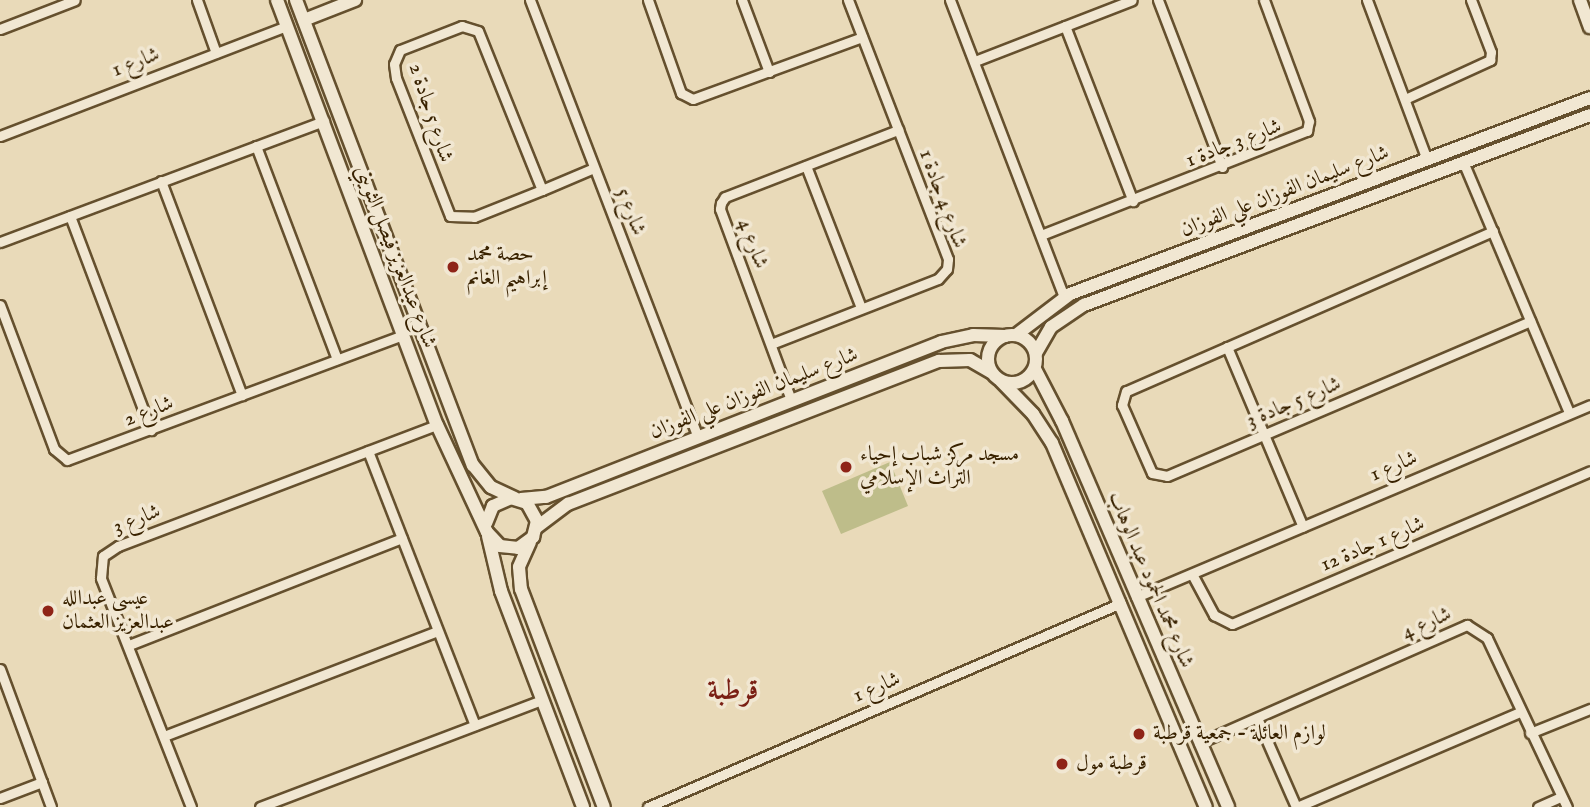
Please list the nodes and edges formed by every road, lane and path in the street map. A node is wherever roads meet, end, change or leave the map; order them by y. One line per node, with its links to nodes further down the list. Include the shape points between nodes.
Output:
1 (75, 0): 21 (street)
2 (197, 0): 23 (street)
3 (277, 0): 18 (street, شارع عبدالعزيز فيصل الثويني)
4 (296, 0): 17 (street, شارع عبدالعزيز فيصل الثويني)
5 (355, 0): 17 (street)
6 (530, 0): 37 (street, شارع 5)
7 (648, 0): 25 (street, via 686,97 701,98)
8 (742, 0): 25 (street)
9 (848, 0): 22 (street, شارع 4 جادة 1)
10 (950, 0): 24 (street)
11 (1132, 0): 19 (street)
12 (1158, 0): 36 (street)
13 (1264, 0): 36 (street, شارع 3 جادة 1, via 1309,121 1307,131)
14 (1367, 0): 26 (street)
15 (1471, 0): 26 (street, via 1490,60)
16 (1580, 0): 20 (street)
17 (304, 20): 45 (street, شارع عبدالعزيز فيصل الثويني)
18 (286, 26): 23 (street, شارع 1); 29 (street, شارع عبدالعزيز فيصل الثويني)
19 (1065, 26): 24 (street); 43 (street)
20 (1590, 27)
21 (0, 29)
22 (862, 37): 25 (street); 30 (street, شارع 4 جادة 1)
23 (216, 53): 31 (street, شارع 1)
24 (975, 61): 49 (street)
25 (769, 72)
26 (1405, 99): 33 (street)
27 (1584, 100): 28 (street); 33 (street, شارع سليمان الفوزان علي الفوزان)
28 (1587, 116): 34 (street, شارع سليمان الفوزان علي الفوزان)
29 (324, 121): 32 (street); 47 (street, شارع عبدالعزيز فيصل الثويني)
30 (898, 130): 35 (street, شارع 4); 55 (street, شارع 4 جادة 1, via 948,260 947,269 938,279)
31 (0, 136)
32 (256, 146): 39 (street); 62 (street)
33 (1427, 160): 38 (street, شارع سليمان الفوزان علي الفوزان)
34 (1464, 164): 42 (street, شارع سليمان الفوزان علي الفوزان); 48 (street)
35 (806, 166): 55 (street); 59 (street, شارع 4, via 725,197 720,209)
36 (1222, 167): 43 (street, شارع 3 جادة 1)
37 (594, 168): 41 (street, شارع 5 جادة 2); 73 (street, شارع 5)
38 (1371, 180): 40 (street, شارع سليمان الفوزان علي الفوزان); 42 (street, via 1370,190)
39 (161, 181): 46 (street); 66 (street)
40 (1346, 189): 44 (street, via 1356,193); 53 (street, شارع سليمان الفوزان علي الفوزان)
41 (542, 190): 41 (street, شارع 5 جادة 2, via 471,218 450,216 396,78 394,64 400,50 463,26 478,31)
42 (1377, 197): 44 (street, شارع سليمان الفوزان علي الفوزان)
43 (1133, 201): 49 (street, شارع 3 جادة 1)
44 (1355, 205): 61 (street, شارع سليمان الفوزان علي الفوزان, via 1075,309 1051,327)
45 (376, 212): 47 (street, via 372,220); 50 (street, شارع عبدالعزيز فيصل الثويني)
46 (70, 216): 51 (street); 71 (street)
47 (359, 219): 52 (street, شارع عبدالعزيز فيصل الثويني)
48 (1493, 232): 56 (street); 60 (street)
49 (1041, 235): 53 (street)
50 (386, 237): 52 (street, via 374,234); 78 (street, شارع عبدالعزيز فيصل الثويني, via 477,472 491,487)
51 (0, 242)
52 (368, 244): 57 (street, شارع عبدالعزيز فيصل الثويني)
53 (1064, 297): 58 (street, شارع سليمان الفوزان علي الفوزان)
54 (0, 305): 71 (street, شارع 2, via 59,456 74,459)
55 (861, 308): 59 (street, شارع 4 جادة 1)
56 (1530, 321): 69 (street); 72 (street, شارع 5 جادة 3)
57 (403, 335): 62 (street, شارع 2); 70 (street, شارع عبدالعزيز فيصل الثويني)
58 (1010, 335): 61 (street, via 1027,340); 64 (street, via 990,350); 67 (street, شارع سليمان الفوزان علي الفوزان, via 952,339)
59 (771, 344): 67 (street, شارع 4)
60 (1227, 347): 72 (street); 72 (street, شارع 5 جادة 3, via 1126,391 1122,405 1152,473 1158,475)
61 (1036, 353): 63 (street)
62 (337, 359): 66 (street, شارع 2)
63 (1035, 369): 65 (street, via 1020,382); 85 (street, شارع محمد الحمود عبد الوهاب, via 1062,421)
64 (991, 372): 65 (street); 77 (street, شارع سليمان الفوزان علي الفوزان, via 962,359 939,361)
65 (1001, 381): 86 (street, شارع محمد الحمود عبد الوهاب, via 1047,435)
66 (242, 395): 71 (street, شارع 2)
67 (791, 400): 73 (street, شارع سليمان الفوزان علي الفوزان)
68 (1590, 405): 69 (street, شارع 1)
69 (1569, 414): 80 (street, شارع 1)
70 (438, 425): 74 (street, شارع 3); 81 (street, شارع عبدالعزيز فيصل الثويني)
71 (151, 430)
72 (1264, 435): 80 (street)
73 (697, 436): 76 (street, شارع سليمان الفوزان علي الفوزان)
74 (368, 451): 82 (street); 88 (street, شارع 3, via 107,552 99,565 101,578)
75 (1590, 471): 84 (street, شارع 1 جادة 12, via 1232,624 1214,615)
76 (603, 473): 77 (street); 78 (street, شارع سليمان الفوزان علي الفوزان, via 542,498)
77 (608, 489): 79 (street, شارع سليمان الفوزان علي الفوزان, via 561,507)
78 (517, 499): 79 (street, via 534,511); 81 (street, via 493,506)
79 (537, 527): 83 (street)
80 (1303, 527): 84 (street, شارع 1)
81 (487, 528): 83 (street, via 504,548 518,548); 91 (street, شارع عبدالعزيز فيصل الثويني, via 498,583)
82 (402, 538): 87 (street); 88 (street)
83 (530, 541): 106 (street, via 519,567 521,589)
84 (1192, 574): 85 (street, شارع 1)
85 (1136, 597): 98 (street, شارع محمد الحمود عبد الوهاب)
86 (1121, 603): 107 (street, شارع 1); 108 (street, شارع محمد الحمود عبد الوهاب)
87 (438, 631): 95 (street); 97 (street)
88 (129, 645): 97 (street, شارع 3)
89 (0, 669): 90 (street)
90 (4, 692): 99 (street)
91 (541, 700): 95 (street); 105 (street, شارع عبدالعزيز فيصل الثويني)
92 (1590, 709): 96 (street)
93 (1520, 712): 94 (street, شارع 4, via 1487,638 1467,625); 96 (street, شارع 4); 110 (street)
94 (1257, 718): 98 (street, شارع 4); 110 (street)
95 (475, 725): 104 (street)
96 (1530, 733): 100 (street, شارع 4)
97 (164, 736): 103 (street, شارع 3)
98 (1199, 743): 109 (street, شارع محمد الحمود عبد الوهاب)
99 (42, 782): 101 (street); 102 (street)
100 (1560, 797): 111 (street); 112 (street, شارع 4)
101 (0, 798)
102 (51, 807)
103 (191, 807)
104 (260, 807)
105 (583, 807)
106 (604, 807)
107 (648, 807)
108 (1206, 807)
109 (1228, 807)
110 (1297, 807)
111 (1538, 807)
112 (1567, 807)

